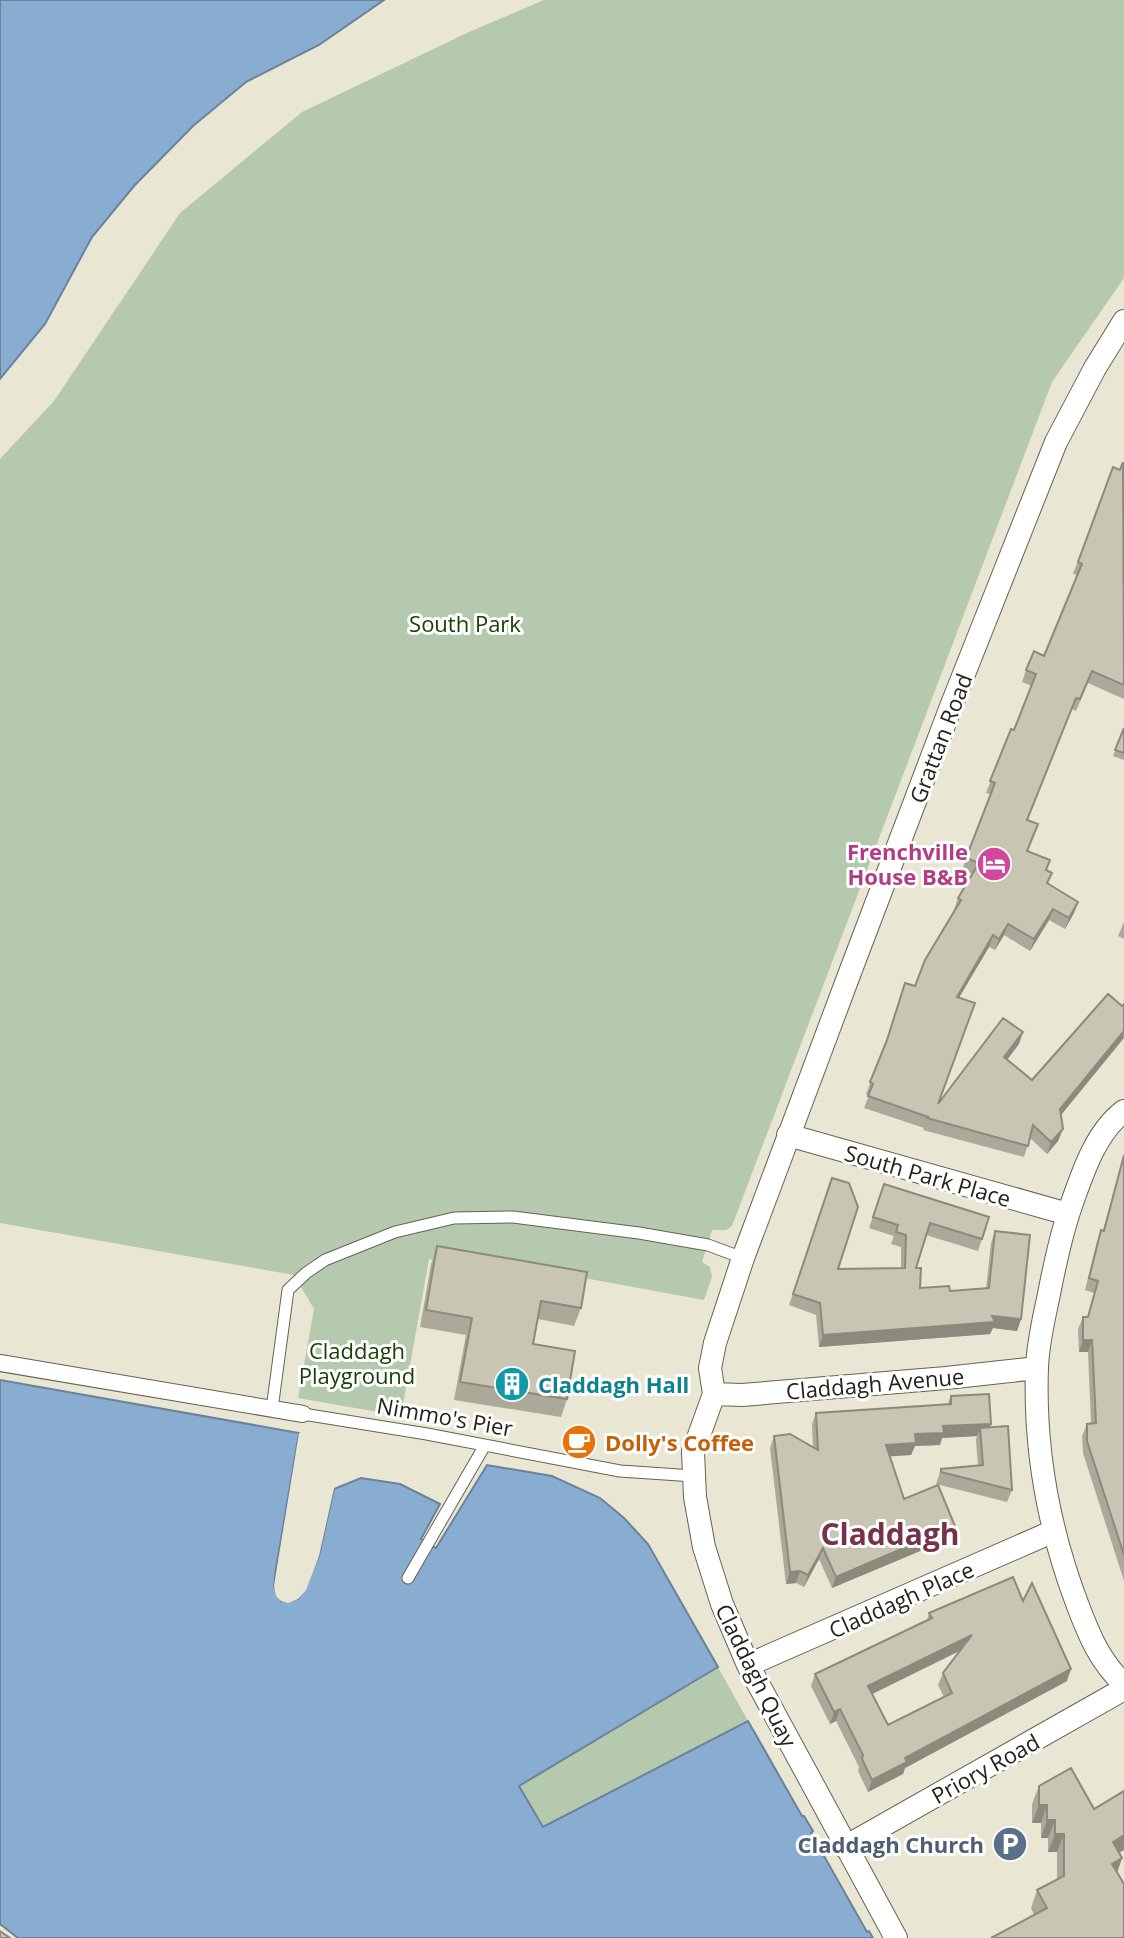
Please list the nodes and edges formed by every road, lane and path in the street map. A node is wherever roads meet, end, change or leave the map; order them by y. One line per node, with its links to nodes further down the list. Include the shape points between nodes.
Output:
1 (1124, 321): 3 (street, Grattan Road, via 1056,442)
2 (1124, 1111): 4 (street, via 1097,1143)
3 (788, 1135): 4 (street, South Park Place); 5 (street, Grattan Road)
4 (1068, 1214): 7 (street)
5 (743, 1258): 8 (street, Grattan Road, via 711,1355); 9 (lane, via 708,1245 513,1217 454,1218 395,1232 325,1260 288,1290)
6 (0, 1363): 9 (street, Nimmo's Pier)
7 (1037, 1368): 8 (street, Claddagh Avenue); 13 (street, via 1040,1445)
8 (714, 1394): 12 (street, Claddagh Quay, via 693,1452)
9 (272, 1409): 10 (street, Nimmo's Pier)
10 (303, 1414): 11 (lane, Nimmo's Pier)
11 (485, 1445): 12 (lane, Nimmo's Pier, via 620,1471); 14 (lane)
12 (694, 1476): 15 (street, Claddagh Quay, via 706,1557)
13 (1054, 1531): 15 (street, Claddagh Place); 16 (street, via 1090,1638)
14 (408, 1578)
15 (748, 1665): 17 (street, Claddagh Quay)
16 (1124, 1686): 17 (street, Priory Road)
17 (845, 1847): 18 (street, Claddagh Quay)
18 (896, 1938)

